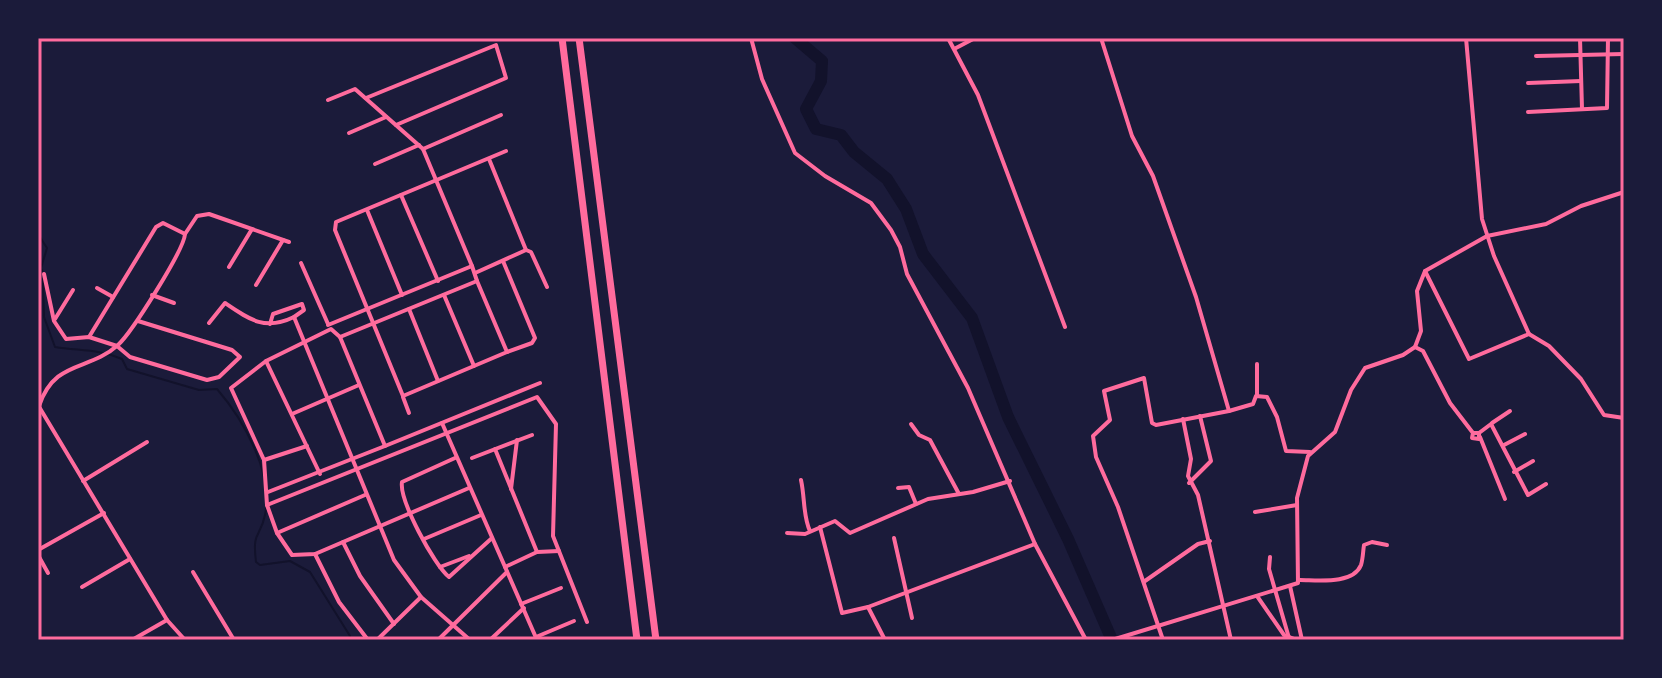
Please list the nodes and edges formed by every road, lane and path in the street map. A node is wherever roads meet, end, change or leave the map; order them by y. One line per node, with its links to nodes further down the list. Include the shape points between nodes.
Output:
1 (562, 38): 48 (highway)
2 (579, 38): 46 (highway)
3 (751, 38): 115 (street, via 762,79 795,153 871,203 891,230 907,274 951,352)
4 (948, 38): 10 (street)
5 (975, 38): 10 (street)
6 (1101, 38): 84 (street, via 1132,136 1153,176 1196,297)
7 (1466, 38): 35 (street)
8 (1580, 38): 13 (street)
9 (1608, 38): 11 (street)
10 (955, 48): 66 (street, via 978,95)
11 (1608, 54): 12 (street); 13 (street); 19 (street, via 1607,108)
12 (1624, 54)
13 (1581, 55): 14 (street); 15 (street)
14 (1536, 56)
15 (1581, 81): 16 (street); 19 (street)
16 (1528, 83)
17 (366, 98): 18 (street, via 355,89); 22 (street); 23 (street, via 496,45 506,78)
18 (328, 100)
19 (1582, 109): 20 (street)
20 (1528, 112)
21 (501, 115): 25 (street)
22 (386, 117): 23 (street); 24 (street)
23 (396, 125): 25 (street)
24 (349, 133)
25 (421, 147): 28 (street); 29 (street)
26 (506, 151): 27 (street)
27 (489, 159): 29 (street); 36 (street)
28 (375, 164)
29 (437, 181): 31 (street); 39 (street)
30 (1624, 192): 35 (street, via 1546,224)
31 (401, 195): 32 (street); 44 (street)
32 (367, 210): 53 (street); 58 (street, via 336,222 335,230)
33 (252, 229): 34 (street, via 205,214); 40 (street); 47 (street, via 286,241)
34 (185, 234): 52 (street); 55 (street, via 158,225)
35 (1487, 236): 41 (street); 67 (street)
36 (526, 250): 37 (street); 49 (street)
37 (503, 261): 42 (street); 73 (street, via 535,338)
38 (301, 263): 65 (street)
39 (472, 266): 42 (street); 44 (street)
40 (229, 267)
41 (1425, 271): 67 (street, via 1469,359); 72 (street, via 1417,291 1421,331)
42 (475, 273): 45 (street)
43 (44, 274): 60 (street)
44 (438, 281): 53 (street)
45 (477, 281): 54 (street); 73 (street)
46 (611, 282): 48 (highway); 185 (highway)
47 (256, 285)
48 (594, 285): 184 (highway)
49 (547, 287)
50 (97, 288): 55 (street)
51 (73, 290): 60 (street)
52 (152, 295): 56 (street); 61 (street)
53 (402, 295): 58 (street)
54 (444, 295): 57 (street); 76 (street)
55 (113, 297): 68 (street)
56 (174, 303)
57 (409, 309): 63 (street); 77 (street)
58 (367, 310): 63 (street); 65 (street)
59 (294, 317): 64 (street); 64 (street, via 304,310 302,304 273,314); 70 (street)
60 (54, 321): 68 (street, via 66,339)
61 (138, 321): 71 (street); 71 (street, via 240,357 219,377 207,380 130,357)
62 (209, 323): 64 (street, via 225,303 253,322)
63 (372, 323): 69 (street); 80 (street)
64 (270, 324)
65 (330, 327): 69 (street); 70 (street)
66 (1065, 327)
67 (1529, 334): 89 (street, via 1566,363 1604,415)
68 (89, 337): 71 (street)
69 (340, 337): 79 (street)
70 (303, 341): 74 (street); 82 (street)
71 (117, 346): 83 (street, via 54,377)
72 (1415, 347): 95 (street, via 1423,351 1450,403); 104 (street, via 1365,368 1335,432)
73 (507, 352): 76 (street)
74 (266, 361): 87 (street); 108 (street, via 231,388)
75 (1257, 364): 81 (street)
76 (474, 366): 77 (street)
77 (438, 382): 80 (street)
78 (540, 383): 91 (street)
79 (359, 385): 82 (street); 102 (street)
80 (403, 396): 86 (street)
81 (1257, 396): 84 (street, via 1252,405); 104 (street, via 1271,401 1286,451)
82 (327, 399): 87 (street); 107 (street)
83 (38, 405): 114 (street)
84 (1229, 411): 88 (street)
85 (1510, 411): 93 (street)
86 (409, 413)
87 (292, 414): 101 (street)
88 (1200, 416): 90 (street); 116 (street, via 1211,461)
89 (1624, 418)
90 (1183, 419): 116 (street, via 1191,459); 156 (street, via 1152,423 1144,378 1107,388 1103,394 1110,420 1093,436 1096,457)
91 (442, 423): 94 (street); 102 (street)
92 (911, 424): 122 (street, via 930,440)
93 (1491, 424): 95 (street); 100 (street)
94 (446, 433): 105 (street); 110 (street); 144 (street, via 530,397 542,400 556,424 551,518)
95 (1478, 434): 124 (street)
96 (1525, 434): 100 (street)
97 (532, 435): 98 (street)
98 (517, 440): 103 (street); 120 (street)
99 (147, 442): 114 (street)
100 (1504, 445): 111 (street)
101 (307, 446): 108 (street); 112 (street)
102 (385, 446): 107 (street)
103 (495, 449): 106 (street); 120 (street)
104 (1310, 452): 127 (street)
105 (457, 458): 118 (street); 128 (street, via 402,482)
106 (472, 458)
107 (351, 459): 110 (street); 112 (street)
108 (264, 460): 121 (street)
109 (1533, 461): 111 (street)
110 (356, 470): 123 (street); 126 (street)
111 (1514, 472): 117 (street, via 1528,495)
112 (320, 474): 121 (street)
113 (801, 480): 134 (street)
114 (83, 481): 130 (street)
115 (1010, 481): 122 (street); 142 (street)
116 (1189, 483): 140 (street, via 1198,495)
117 (1546, 484)
118 (469, 488): 128 (street); 131 (street)
119 (898, 488): 125 (street, via 909,487)
120 (511, 490): 146 (street)
121 (268, 492): 126 (street)
122 (959, 494): 125 (street)
123 (365, 495): 132 (street); 135 (street)
124 (1505, 499)
125 (916, 504): 133 (street, via 850,533 835,521)
126 (267, 505): 135 (street)
127 (1297, 505): 129 (street); 155 (street)
128 (411, 512): 132 (street); 139 (street)
129 (1255, 512)
130 (104, 513): 145 (street); 150 (street)
131 (481, 515): 137 (street); 139 (street)
132 (378, 526): 141 (street); 163 (street)
133 (820, 527): 134 (street); 166 (street, via 841,611)
134 (810, 531): 136 (street)
135 (277, 533): 147 (street, via 296,557)
136 (787, 533)
137 (492, 538): 148 (street); 152 (street)
138 (894, 538): 161 (street)
139 (423, 539): 151 (street)
140 (1210, 541): 156 (street); 165 (street)
141 (343, 542): 147 (street); 171 (street)
142 (1035, 544): 161 (street); 187 (street)
143 (1387, 545): 155 (street, via 1364,545 1353,574)
144 (559, 551): 146 (street); 170 (street)
145 (38, 552): 154 (street)
146 (537, 552): 152 (street)
147 (315, 554): 179 (street, via 339,602)
148 (472, 556): 151 (street); 151 (street, via 449,577)
149 (1270, 557): 160 (street)
150 (130, 559): 158 (street); 168 (street)
151 (440, 567)
152 (506, 569): 164 (street); 172 (street)
153 (193, 572): 178 (street)
154 (48, 573)
155 (1300, 580): 157 (street)
156 (1144, 581): 173 (street)
157 (1290, 586): 160 (street); 191 (street)
158 (82, 587)
159 (561, 588): 164 (street)
160 (1276, 588): 162 (street); 175 (street)
161 (907, 592): 166 (street); 167 (street)
162 (1257, 596): 165 (street); 175 (street)
163 (421, 597): 171 (street); 172 (street)
164 (522, 606): 174 (street); 183 (street)
165 (1225, 606): 173 (street); 190 (street)
166 (868, 607): 186 (street)
167 (912, 618)
168 (167, 620): 176 (street); 177 (street)
169 (574, 621): 174 (street)
170 (587, 622)
171 (394, 624): 180 (street)
172 (454, 624): 181 (street); 182 (street)
173 (1158, 626): 188 (street); 189 (street)
174 (537, 638)
175 (1289, 638): 191 (street)
176 (132, 640)
177 (185, 640)
178 (234, 640)
179 (368, 640)
180 (377, 640)
181 (438, 640)
182 (470, 640)
183 (490, 640)
184 (637, 640)
185 (656, 640)
186 (885, 640)
187 (1086, 640)
188 (1112, 640)
189 (1163, 640)
190 (1231, 640)
191 (1300, 640)

